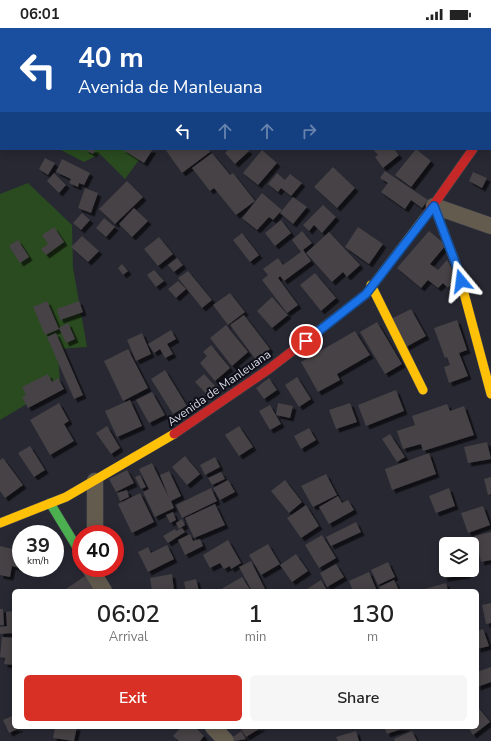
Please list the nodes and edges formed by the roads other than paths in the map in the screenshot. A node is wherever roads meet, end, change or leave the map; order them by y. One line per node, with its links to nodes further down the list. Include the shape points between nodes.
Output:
1 (473, 150): 2 (street, Avenida de Manleuana)
2 (434, 206): 3 (street); 4 (street, Avenida de Manleuana); 6 (street, via 457,267)
3 (491, 226)
4 (371, 285): 5 (street); 7 (street, Avenida de Manleuana, via 366,294 269,370 161,443)
5 (423, 390)
6 (491, 394)
7 (95, 481): 8 (street, Avenida de Manleuana); 10 (street)
8 (50, 503): 9 (street, Avenida de Manleuana); 11 (street)
9 (0, 523)
10 (95, 525)
11 (72, 539)
12 (96, 577): 13 (street)
13 (103, 589)
14 (215, 729): 15 (street)
15 (226, 741)

